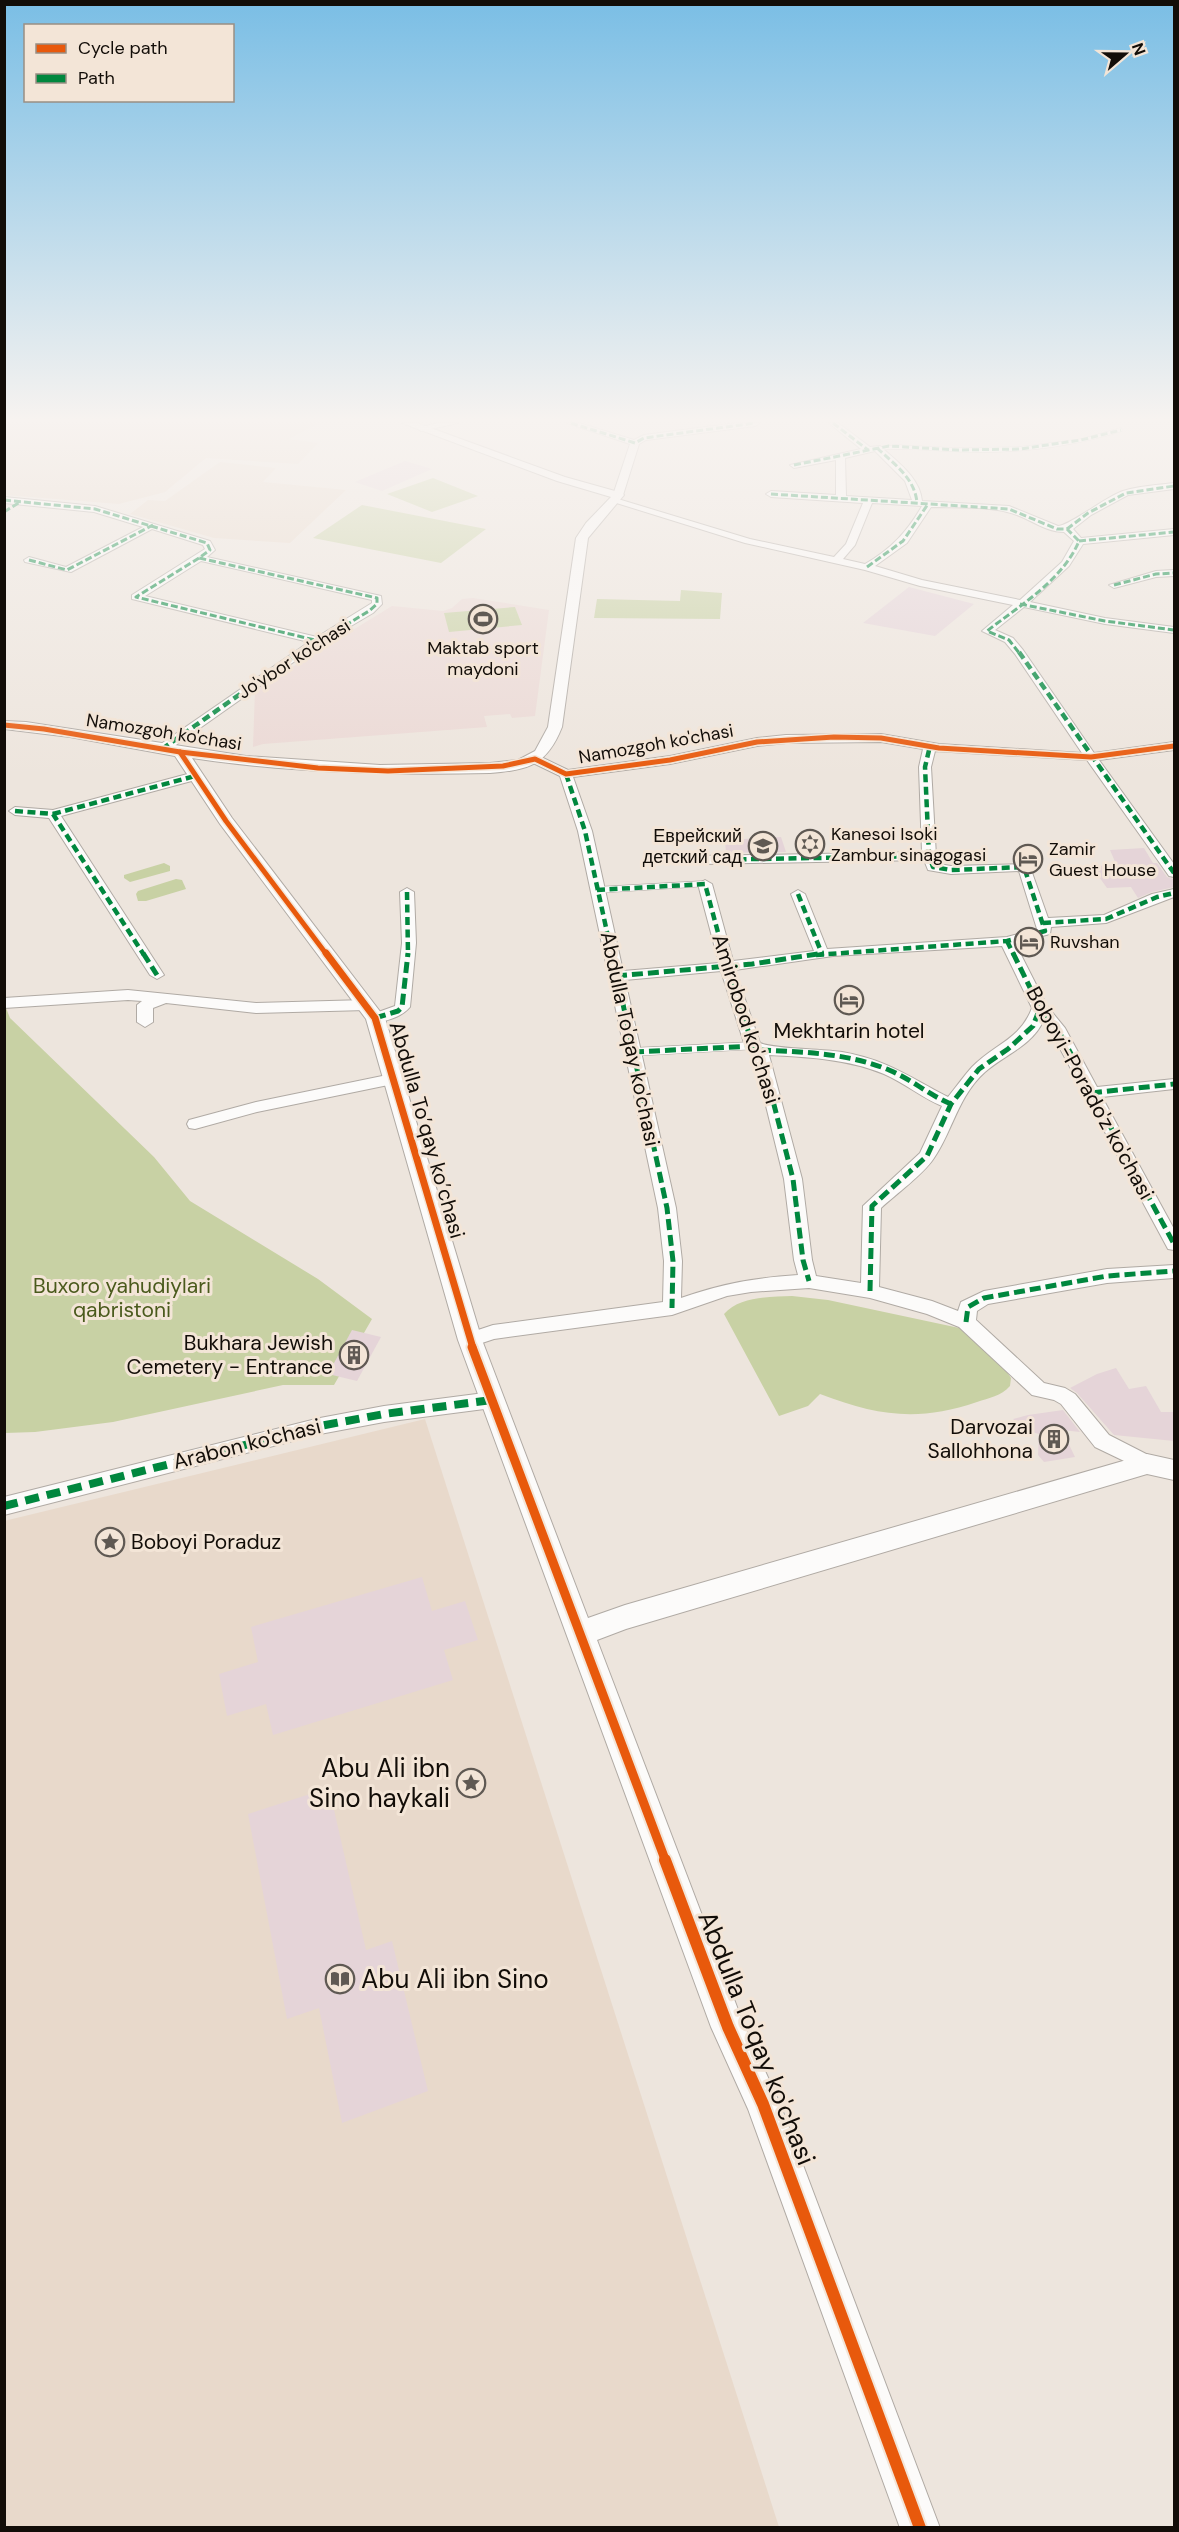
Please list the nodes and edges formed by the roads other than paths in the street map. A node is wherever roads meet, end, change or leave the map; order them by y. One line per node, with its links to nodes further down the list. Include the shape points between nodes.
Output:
1 (122, 541): 9 (street, via 66,570)
2 (201, 541): 8 (street, via 210,550)
3 (582, 541): 24 (street, via 555,727 548,744)
4 (749, 541): 10 (street)
5 (852, 541): 10 (street)
6 (904, 541): 11 (street)
7 (1079, 541): 14 (street, via 1075,555 1065,567)
8 (199, 558): 16 (street, Jo'ybor ko'chasi, via 377,598 377,604 369,611); 16 (street, via 136,597)
9 (29, 560)
10 (836, 560): 11 (street)
11 (867, 567): 14 (street, via 920,583)
12 (1174, 573): 13 (street)
13 (1114, 585)
14 (1020, 603): 15 (street, via 1105,621); 22 (street, via 987,631 1009,640 1019,652)
15 (1174, 630)
16 (319, 641): 21 (street, Jo'ybor ko'chasi)
17 (4, 725): 21 (street, Namozgoh ko'chasi)
18 (930, 746): 22 (street, Namozgoh ko'chasi); 25 (street, Namozgoh ko'chasi, via 881,738 770,740 670,760); 29 (street, via 926,767)
19 (1174, 746): 22 (street, Namozgoh ko'chasi)
20 (260, 749): 23 (street)
21 (171, 751): 23 (street, Namozgoh ko'chasi); 26 (street, Abdulla To’qay ko’chasi)
22 (1091, 757): 31 (street)
23 (244, 759): 24 (street, Namozgoh ko'chasi, via 388,771 504,766)
24 (535, 759): 25 (street, Namozgoh ko'chasi)
25 (566, 774): 33 (street, Abdulla To'qay ko'chasi, via 585,831)
26 (195, 776): 28 (street); 46 (street, Abdulla To’qay ko’chasi)
27 (15, 811): 28 (street)
28 (53, 814): 41 (street)
29 (929, 856): 30 (street); 37 (street, via 933,867 941,869 1024,867)
30 (701, 860)
31 (1174, 873)
32 (705, 884): 33 (street); 40 (street, Amirobod ko'chasi)
33 (597, 891): 42 (street, Abdulla To'qay ko'chasi)
34 (407, 892): 46 (street, via 409,943 403,1004 398,1011)
35 (1174, 893): 37 (street, via 1106,920)
36 (798, 894): 39 (street)
37 (1043, 923): 38 (street, via 1045,932)
38 (1007, 942): 39 (street); 45 (street, Boboyi-Porado'z ko'chasi)
39 (822, 954): 40 (street)
40 (727, 967): 42 (street); 48 (street, Amirobod ko'chasi)
41 (157, 975)
42 (616, 976): 49 (street, Abdulla To'qay ko'chasi)
43 (162, 1000): 44 (street, via 128,995); 46 (street); 47 (street, via 145,1005)
44 (4, 1003)
45 (1041, 1008): 52 (street, Boboyi-Porado'z ko'chasi, via 1057,1028); 53 (street, via 1033,1026 979,1069)
46 (371, 1012): 50 (street, Abdulla To’qay ko’chasi)
47 (145, 1022)
48 (756, 1048): 49 (street); 53 (street, via 846,1057 888,1070); 57 (street, Amirobod ko'chasi, via 793,1179)
49 (633, 1052): 59 (street, Abdulla To'qay ko'chasi, via 668,1208)
50 (392, 1079): 54 (street); 61 (street, Abdulla To’qay ko’chasi)
51 (1174, 1083): 52 (street)
52 (1091, 1094): 55 (street, Boboyi-Porado'z ko'chasi)
53 (951, 1104): 58 (street, via 927,1156 872,1206)
54 (195, 1124)
55 (1174, 1244)
56 (1174, 1271): 60 (street, via 1107,1276 984,1298 968,1308)
57 (809, 1281): 58 (street); 59 (street, via 725,1290)
58 (870, 1291): 60 (street)
59 (672, 1308): 61 (street, via 493,1332)
60 (966, 1322): 63 (street, via 1039,1390 1068,1399 1102,1441)
61 (470, 1340): 62 (street, Abdulla To’qay ko’chasi)
62 (492, 1400): 65 (street, Arabon ko'chasi, via 308,1428); 66 (street, Abdulla To’qay ko’chasi)
63 (1147, 1464): 64 (street); 67 (street, via 625,1617)
64 (1174, 1470)
65 (4, 1506)
66 (554, 1564): 67 (street, Abdulla To'qay ko'chasi)
67 (580, 1634): 68 (street, Abdulla To'qay ko'chasi, via 728,2027 763,2104)
68 (920, 2528)

